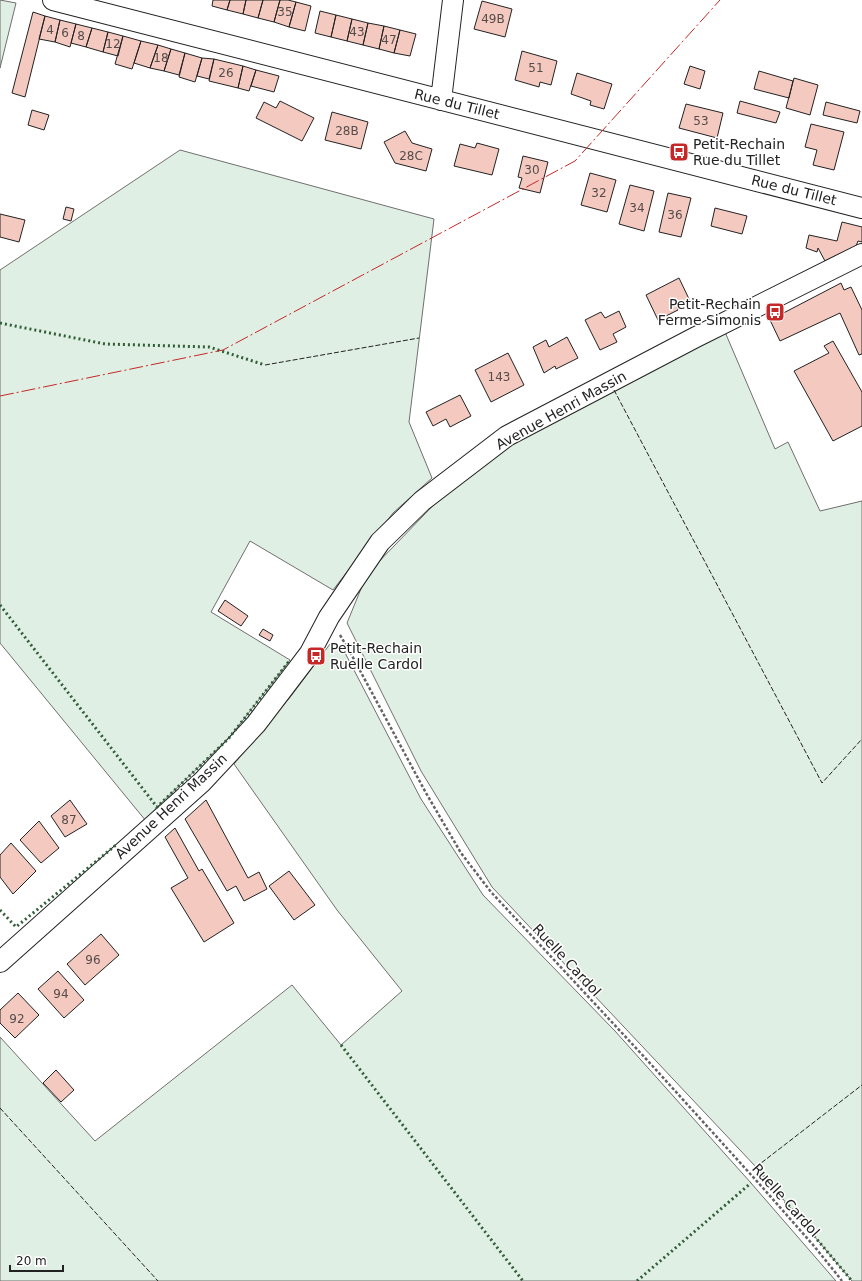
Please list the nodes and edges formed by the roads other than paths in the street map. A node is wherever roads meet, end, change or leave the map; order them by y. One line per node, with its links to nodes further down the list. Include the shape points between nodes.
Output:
1 (53, 0): 3 (street, Rue du Tillet)
2 (453, 0): 3 (street)
3 (441, 100): 4 (street, Rue du Tillet)
4 (862, 208)
5 (862, 254): 6 (street, Avenue Henri Massin, via 507,436 422,501 380,542 329,617 310,653 256,724 202,782)
6 (0, 962)

